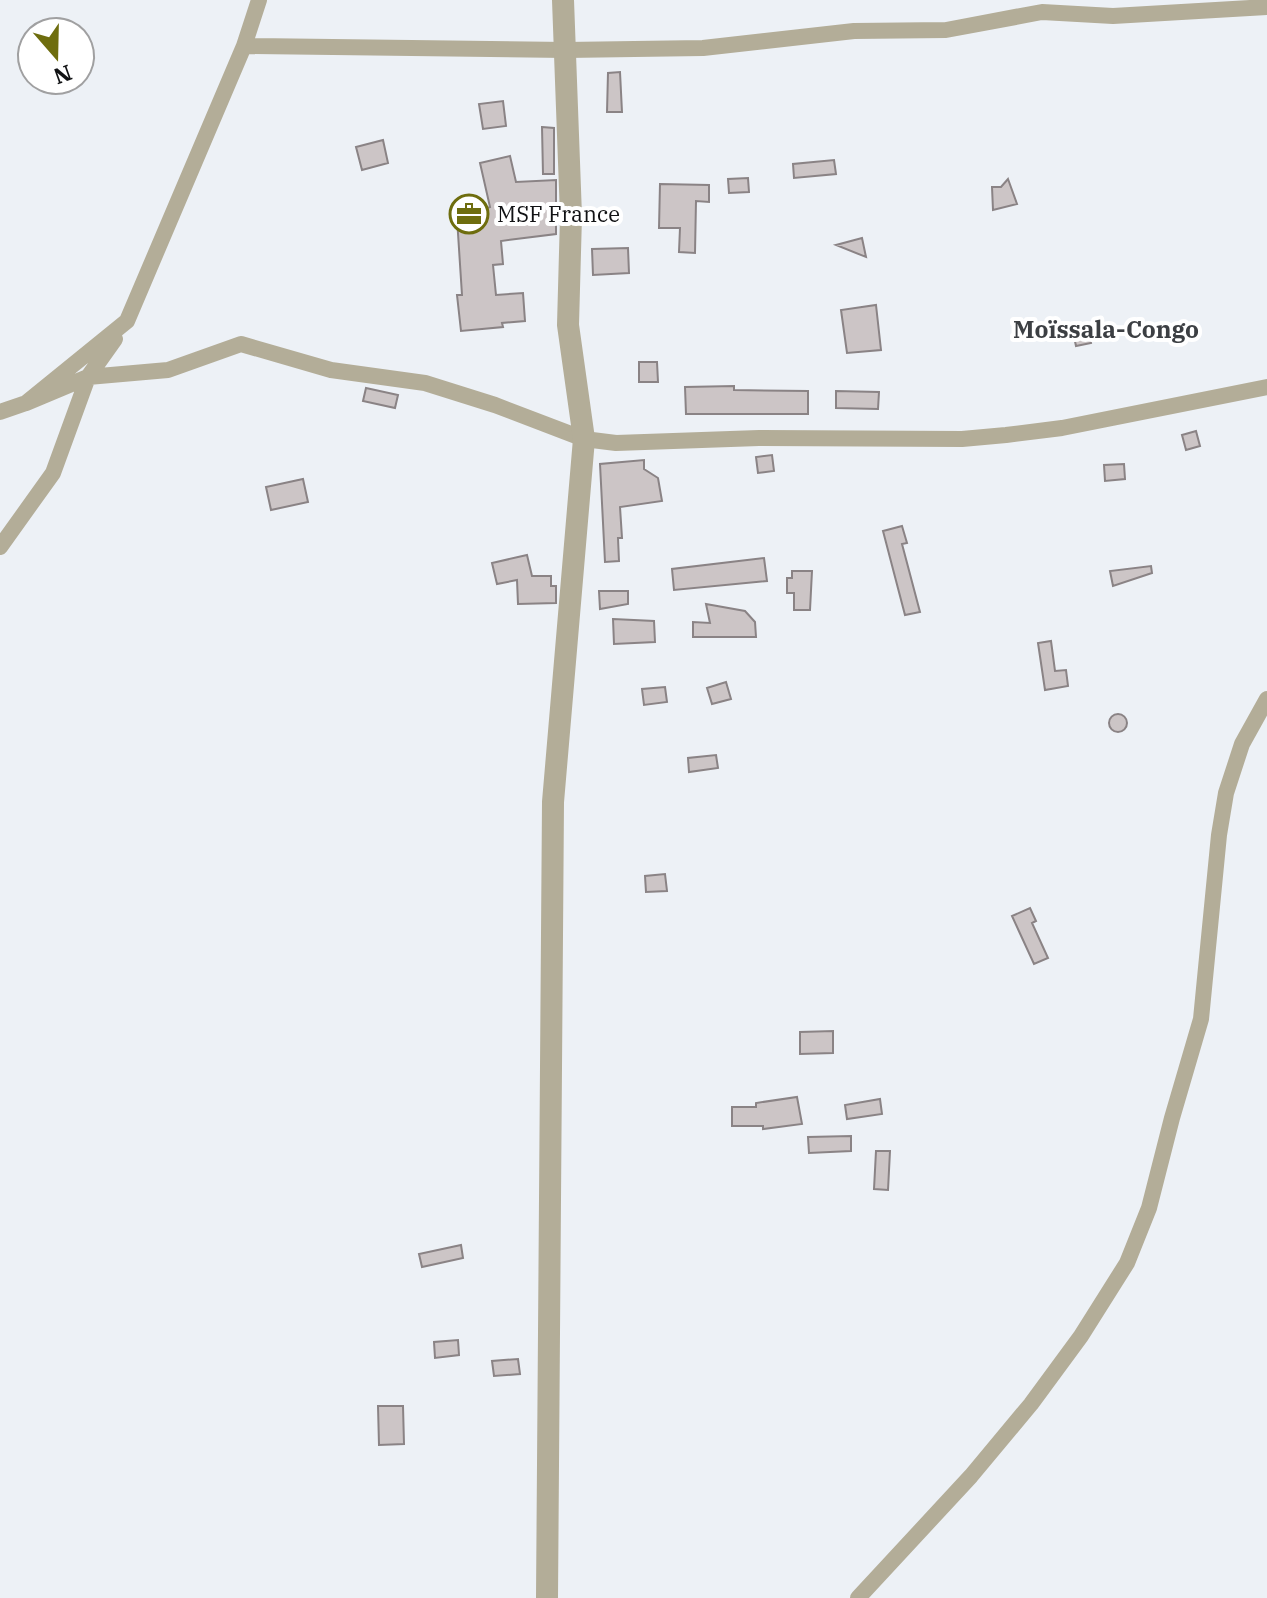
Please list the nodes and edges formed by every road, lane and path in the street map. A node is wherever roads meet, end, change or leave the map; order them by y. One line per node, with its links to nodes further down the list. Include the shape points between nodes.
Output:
1 (259, 0): 4 (street)
2 (563, 0): 5 (street)
3 (1267, 7): 5 (street, via 1113,16 1042,12 946,30 854,31 703,48)
4 (244, 46): 5 (street); 6 (street)
5 (566, 50): 11 (street, via 568,325)
6 (127, 321): 7 (street); 9 (street)
7 (88, 377): 9 (street); 11 (street, via 168,370 241,344 331,370 425,383); 12 (street, via 53,473)
8 (1267, 387): 11 (street, via 1062,428 992,436 616,443)
9 (26, 403): 10 (street)
10 (0, 412)
11 (584, 439): 14 (street, via 553,802)
12 (0, 547)
13 (1267, 699): 15 (street, via 1242,744 1226,793 1201,1019 1149,1208 1127,1263 1031,1404)
14 (547, 1598)
15 (858, 1598)

